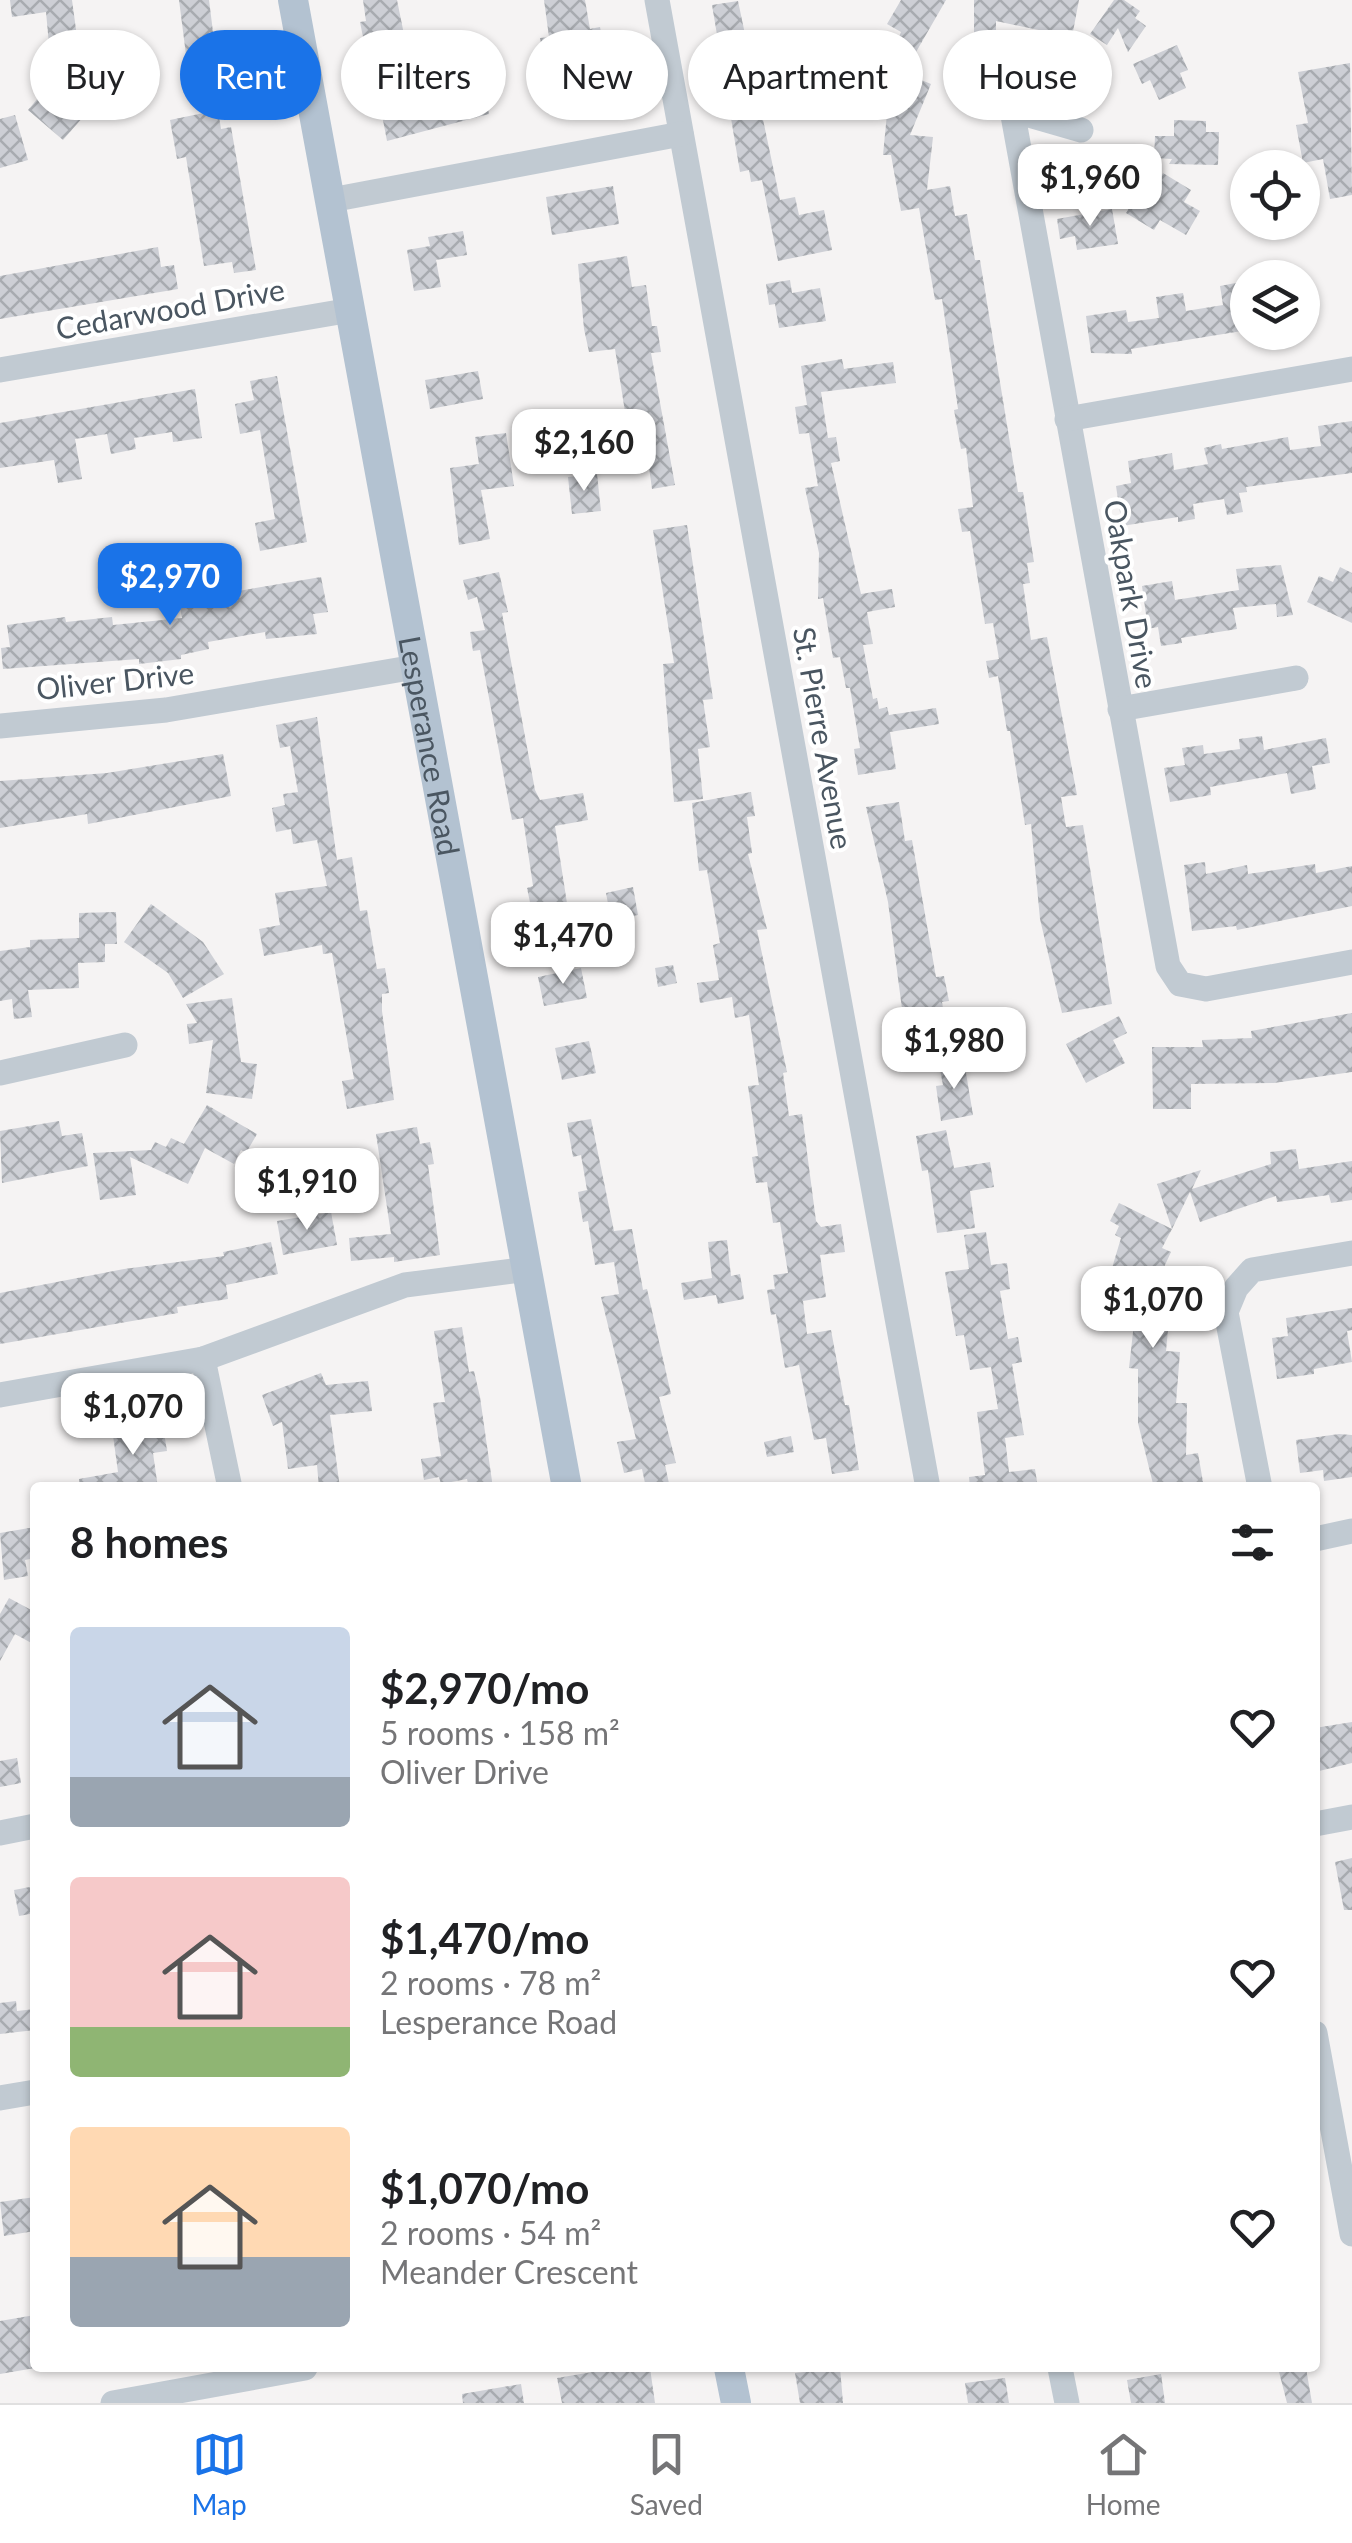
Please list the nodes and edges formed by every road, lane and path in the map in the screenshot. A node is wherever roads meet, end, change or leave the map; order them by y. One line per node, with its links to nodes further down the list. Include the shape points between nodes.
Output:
1 (293, 0): 5 (main road, Lesperance Road)
2 (657, 0): 4 (street, St. Pierre Avenue)
3 (1080, 130): 9 (street, Oakpark Drive, via 1012,110)
4 (680, 134): 5 (street); 23 (street, St. Pierre Avenue)
5 (331, 200): 6 (main road, Lesperance Road)
6 (350, 310): 8 (street, Cedarwood Drive); 10 (main road, Lesperance Road)
7 (1352, 369): 9 (street)
8 (0, 370)
9 (1068, 419): 12 (street, Oakpark Drive)
10 (415, 667): 13 (street, Oliver Drive, via 166,710); 18 (main road, Lesperance Road)
11 (1296, 678): 12 (street)
12 (1120, 709): 14 (street, Oakpark Drive, via 1168,966 1180,984 1206,989)
13 (0, 726)
14 (1352, 962)
15 (125, 1045): 16 (street)
16 (0, 1073)
17 (1352, 1252): 24 (street, via 1252,1270 1226,1312)
18 (528, 1269): 19 (street, via 405,1285); 22 (main road, Lesperance Road)
19 (202, 1359): 20 (street); 21 (street)
20 (0, 1395)
21 (229, 1482)
22 (566, 1482)
23 (927, 1482)
24 (1259, 1482)
25 (1352, 1531): 26 (street)
26 (1320, 1537)
27 (1352, 1817): 28 (street)
28 (1320, 1823)
29 (30, 1827): 30 (street)
30 (0, 1833)
31 (1320, 2060): 34 (street)
32 (30, 2093): 33 (street)
33 (0, 2098)
34 (1352, 2234)
35 (283, 2372): 38 (street)
36 (731, 2372): 39 (main road)
37 (1061, 2372): 40 (street)
38 (113, 2403)
39 (736, 2403)
40 (1067, 2403)

